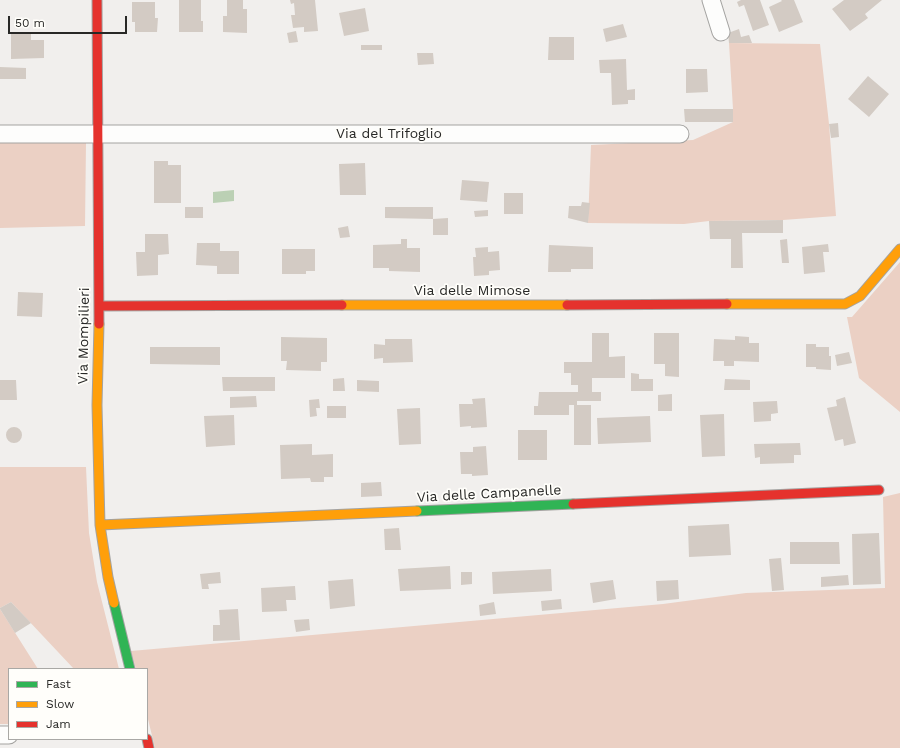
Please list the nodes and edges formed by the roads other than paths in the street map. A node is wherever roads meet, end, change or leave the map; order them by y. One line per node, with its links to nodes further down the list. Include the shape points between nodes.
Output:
1 (97, 0): 5 (street, Via Mompilieri)
2 (711, 0): 3 (street)
3 (721, 32)
4 (0, 134): 5 (street, Via del Trifoglio)
5 (98, 134): 6 (street, Via del Trifoglio); 8 (street, Via Mompilieri)
6 (680, 134)
7 (900, 248): 8 (street, Via delle Mimose, via 860,296 845,304)
8 (100, 306): 10 (street, Via Mompilieri, via 97,405)
9 (879, 490): 10 (street, Via delle Campanelle)
10 (100, 525): 11 (street, Via Mompilieri, via 108,577)
11 (130, 668)

